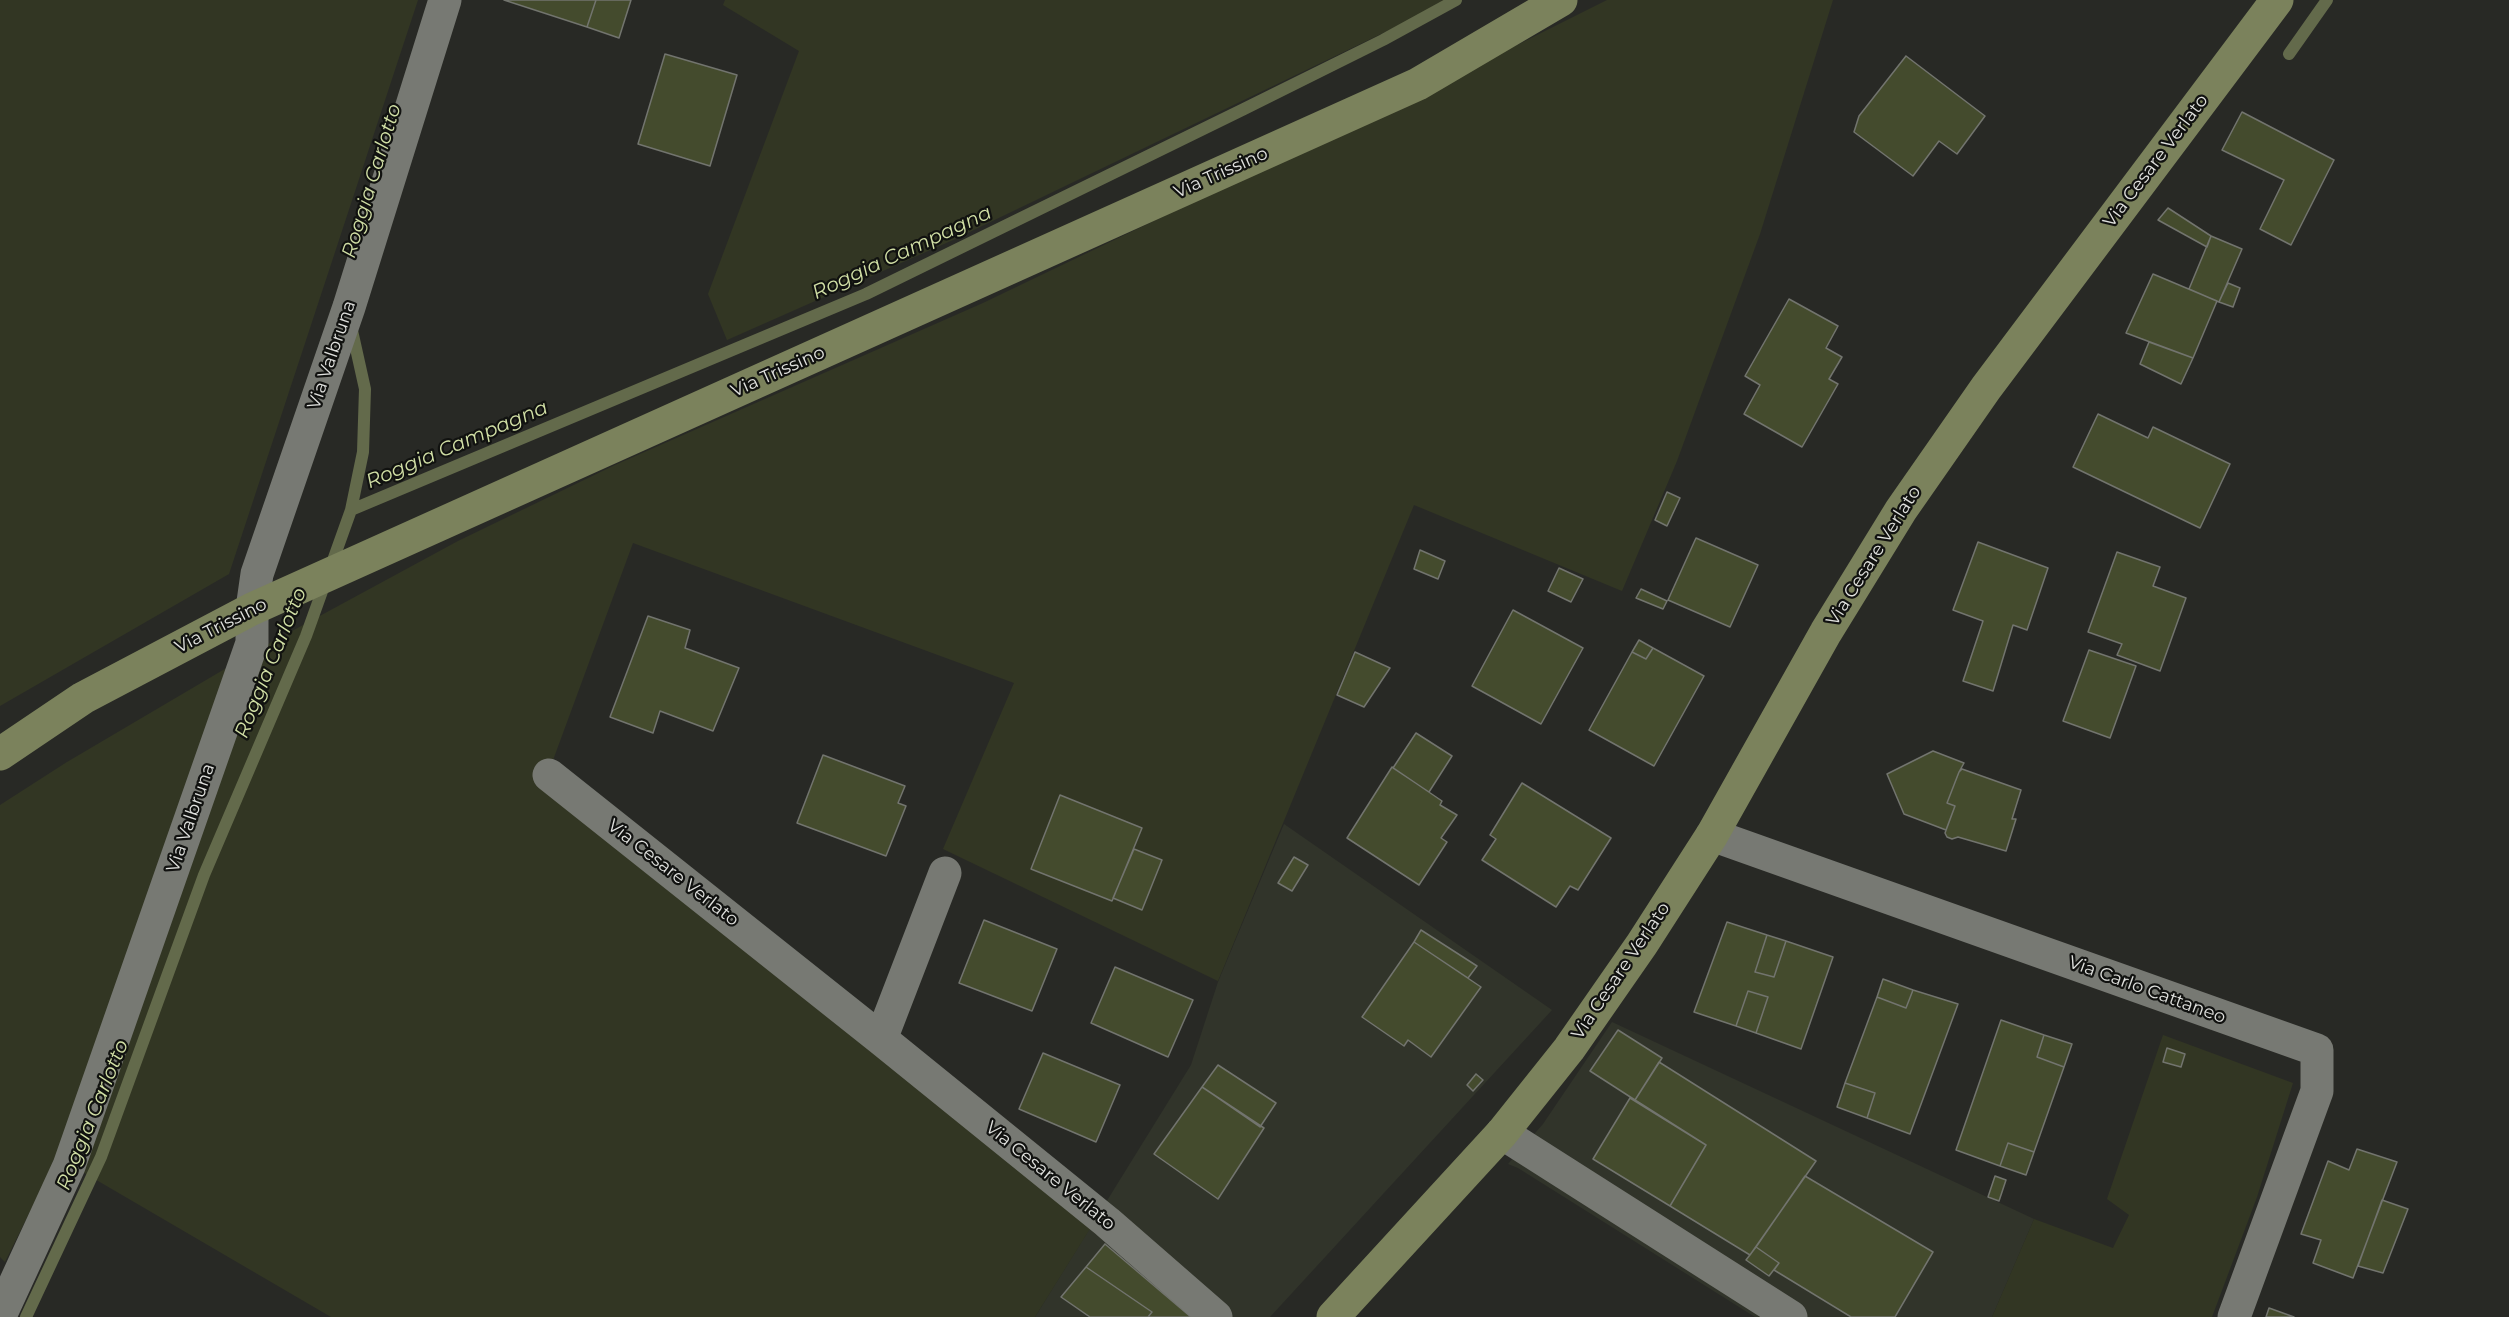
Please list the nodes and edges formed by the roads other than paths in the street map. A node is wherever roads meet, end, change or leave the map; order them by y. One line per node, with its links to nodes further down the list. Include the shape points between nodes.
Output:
1 (445, 0): 4 (street, Via Valbruna, via 349,307 257,574)
2 (1561, 0): 4 (main road, Via Trissino, via 1418,84)
3 (2277, 0): 7 (main road, Via Cesare Verlato, via 1986,388 1901,510 1826,632)
4 (252, 609): 5 (main road, Via Trissino, via 83,698); 11 (street, Via Valbruna, via 252,643 69,1166)
5 (0, 754)
6 (549, 775): 9 (street, Via Cesare Verlato)
7 (1712, 835): 10 (main road, Via Cesare Verlato, via 1569,1049); 15 (street, Via Carlo Cattaneo, via 2317,1050 2317,1090)
8 (945, 873): 9 (street)
9 (881, 1038): 12 (street, Via Cesare Verlato, via 1107,1222)
10 (1502, 1133): 13 (main road, Via Cesare Verlato); 14 (street)
11 (0, 1316)
12 (1216, 1317)
13 (1333, 1317)
14 (1791, 1317)
15 (2234, 1317)

